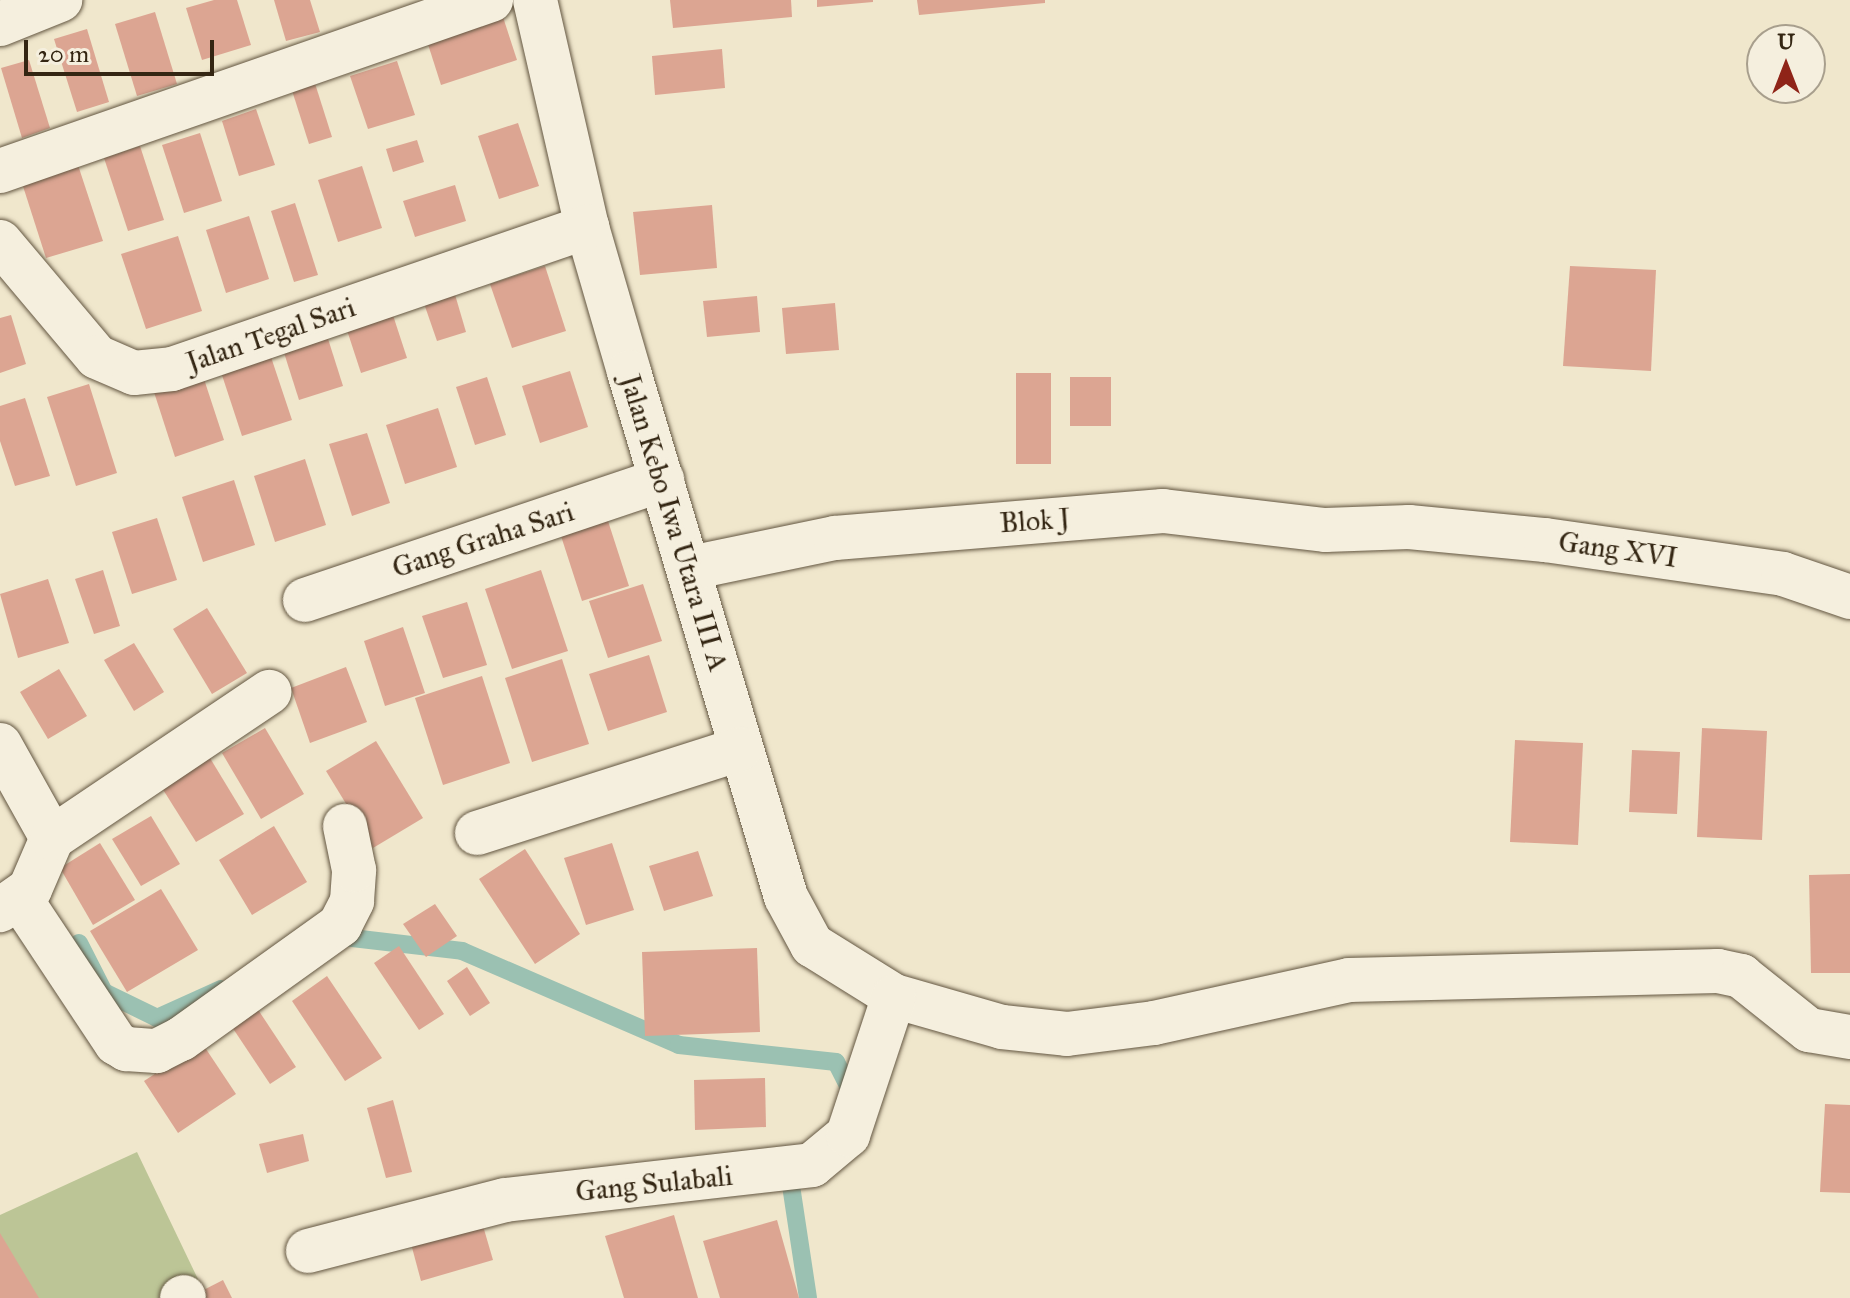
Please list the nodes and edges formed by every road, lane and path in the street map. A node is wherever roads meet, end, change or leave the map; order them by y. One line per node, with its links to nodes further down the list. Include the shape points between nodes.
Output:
1 (60, 0): 4 (street)
2 (491, 0): 5 (street)
3 (535, 0): 6 (street, Jalan Kebo Iwa Utara III A)
4 (0, 24)
5 (0, 171)
6 (587, 227): 7 (street, Jalan Tegal Sari, via 172,369 134,373 97,357); 8 (street, Jalan Kebo Iwa Utara III A)
7 (0, 242)
8 (662, 480): 10 (street, Jalan Kebo Iwa Utara III A); 12 (street, Gang Graha Sari)
9 (1382, 529): 10 (street, Blok J, via 1325,530 1163,511 835,538); 11 (street, Gang XVI, via 1545,540 1687,560 1783,574)
10 (690, 568): 15 (street, Jalan Kebo Iwa Utara III A)
11 (1850, 597)
12 (305, 600)
13 (269, 692): 18 (street)
14 (0, 745): 18 (street)
15 (740, 749): 17 (street); 20 (street, Jalan Kebo Iwa Utara III A, via 786,897 812,945)
16 (345, 826): 19 (street, via 354,870 352,901 340,925 231,1005 157,1051 116,1043)
17 (477, 833)
18 (52, 838): 19 (street, via 40,876)
19 (10, 905)
20 (894, 996): 21 (street, Jalan Kebo Iwa Utara III A, via 1002,1027 1067,1034 1154,1023 1349,980 1718,971 1741,976 1809,1030); 22 (street, Gang Sulabali, via 848,1135 812,1165 505,1200)
21 (1850, 1037)
22 (308, 1251)

